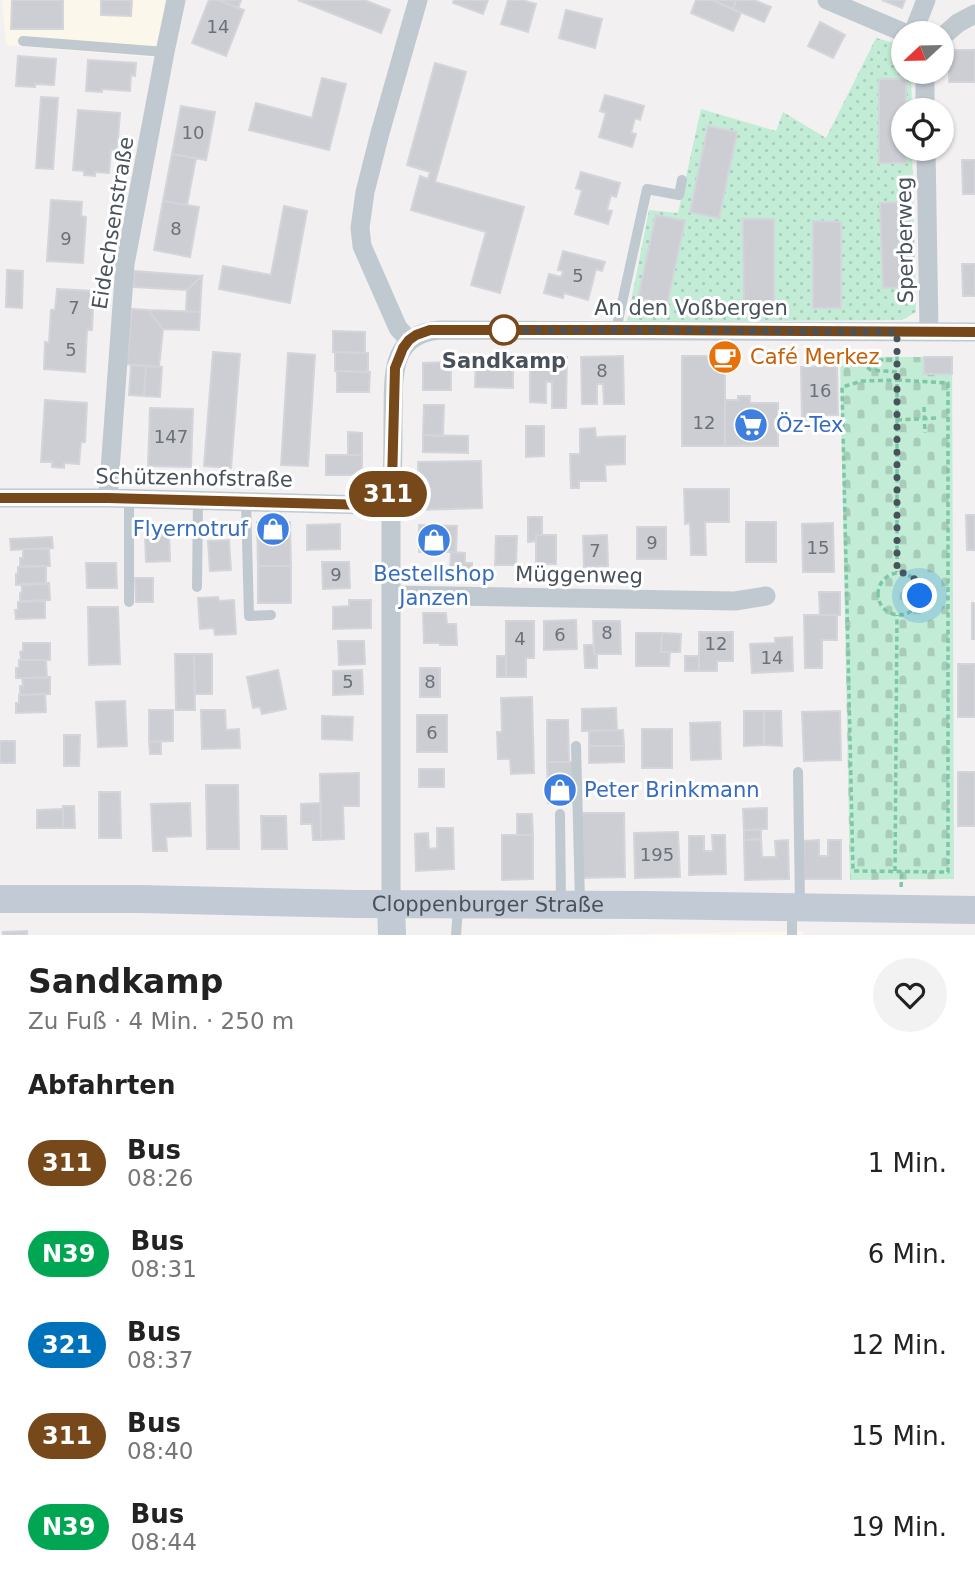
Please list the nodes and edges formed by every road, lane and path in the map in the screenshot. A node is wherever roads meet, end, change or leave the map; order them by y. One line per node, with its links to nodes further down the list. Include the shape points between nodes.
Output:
1 (176, 0): 10 (street, Eidechsenstraße)
2 (418, 0): 17 (street, via 380,133 360,228 372,269 398,328)
3 (827, 0): 8 (street)
4 (926, 0): 6 (street)
5 (975, 14): 7 (street)
6 (917, 21)
7 (954, 26)
8 (891, 27)
9 (23, 41): 10 (lane)
10 (165, 52): 25 (street, Eidechsenstraße, via 125,264)
11 (926, 161): 14 (street, Sperberweg)
12 (682, 180): 13 (lane, via 679,195 647,189)
13 (616, 330): 15 (street, An den Voßbergen); 17 (street, An den Voßbergen, via 440,330 422,332)
14 (929, 331): 15 (street, An den Voßbergen); 16 (street, An den Voßbergen)
15 (897, 332): 18 (path, via 897,360 867,360 865,366 897,372)
16 (975, 332)
17 (409, 340): 26 (street, via 395,368 392,483)
18 (897, 380): 22 (path); 40 (path, via 842,387 853,871); 40 (path, via 947,383 947,872)
19 (924, 407): 21 (path)
20 (937, 418): 21 (path)
21 (924, 419): 22 (path); 23 (path)
22 (897, 420): 30 (path)
23 (925, 433)
24 (0, 498): 25 (street, Schützenhofstraße)
25 (108, 498): 27 (street, Schützenhofstraße)
26 (384, 498): 29 (street, Schützenhofstraße, via 368,505); 32 (street, via 391,519)
27 (129, 499): 28 (street, Schützenhofstraße); 34 (lane)
28 (198, 500): 29 (street, Schützenhofstraße); 31 (lane)
29 (246, 502): 35 (lane, via 249,616)
30 (897, 572): 36 (path, via 885,578 878,593 884,609); 36 (path, via 912,577 920,596 912,611)
31 (197, 587)
32 (391, 595): 33 (street, Müggenweg, via 735,601); 42 (street)
33 (766, 596)
34 (129, 603)
35 (271, 615)
36 (897, 615): 40 (path)
37 (576, 746): 44 (lane)
38 (798, 772): 46 (lane)
39 (559, 814): 44 (lane)
40 (895, 871)
41 (0, 899): 42 (main road, Cloppenburger Straße)
42 (391, 904): 43 (main road, Cloppenburger Straße); 47 (main road)
43 (458, 904): 44 (main road, Cloppenburger Straße); 48 (lane)
44 (570, 905): 46 (main road, Cloppenburger Straße, via 645,905)
45 (975, 911): 46 (main road, Cloppenburger Straße)
46 (795, 917)
47 (391, 935)
48 (456, 935)

